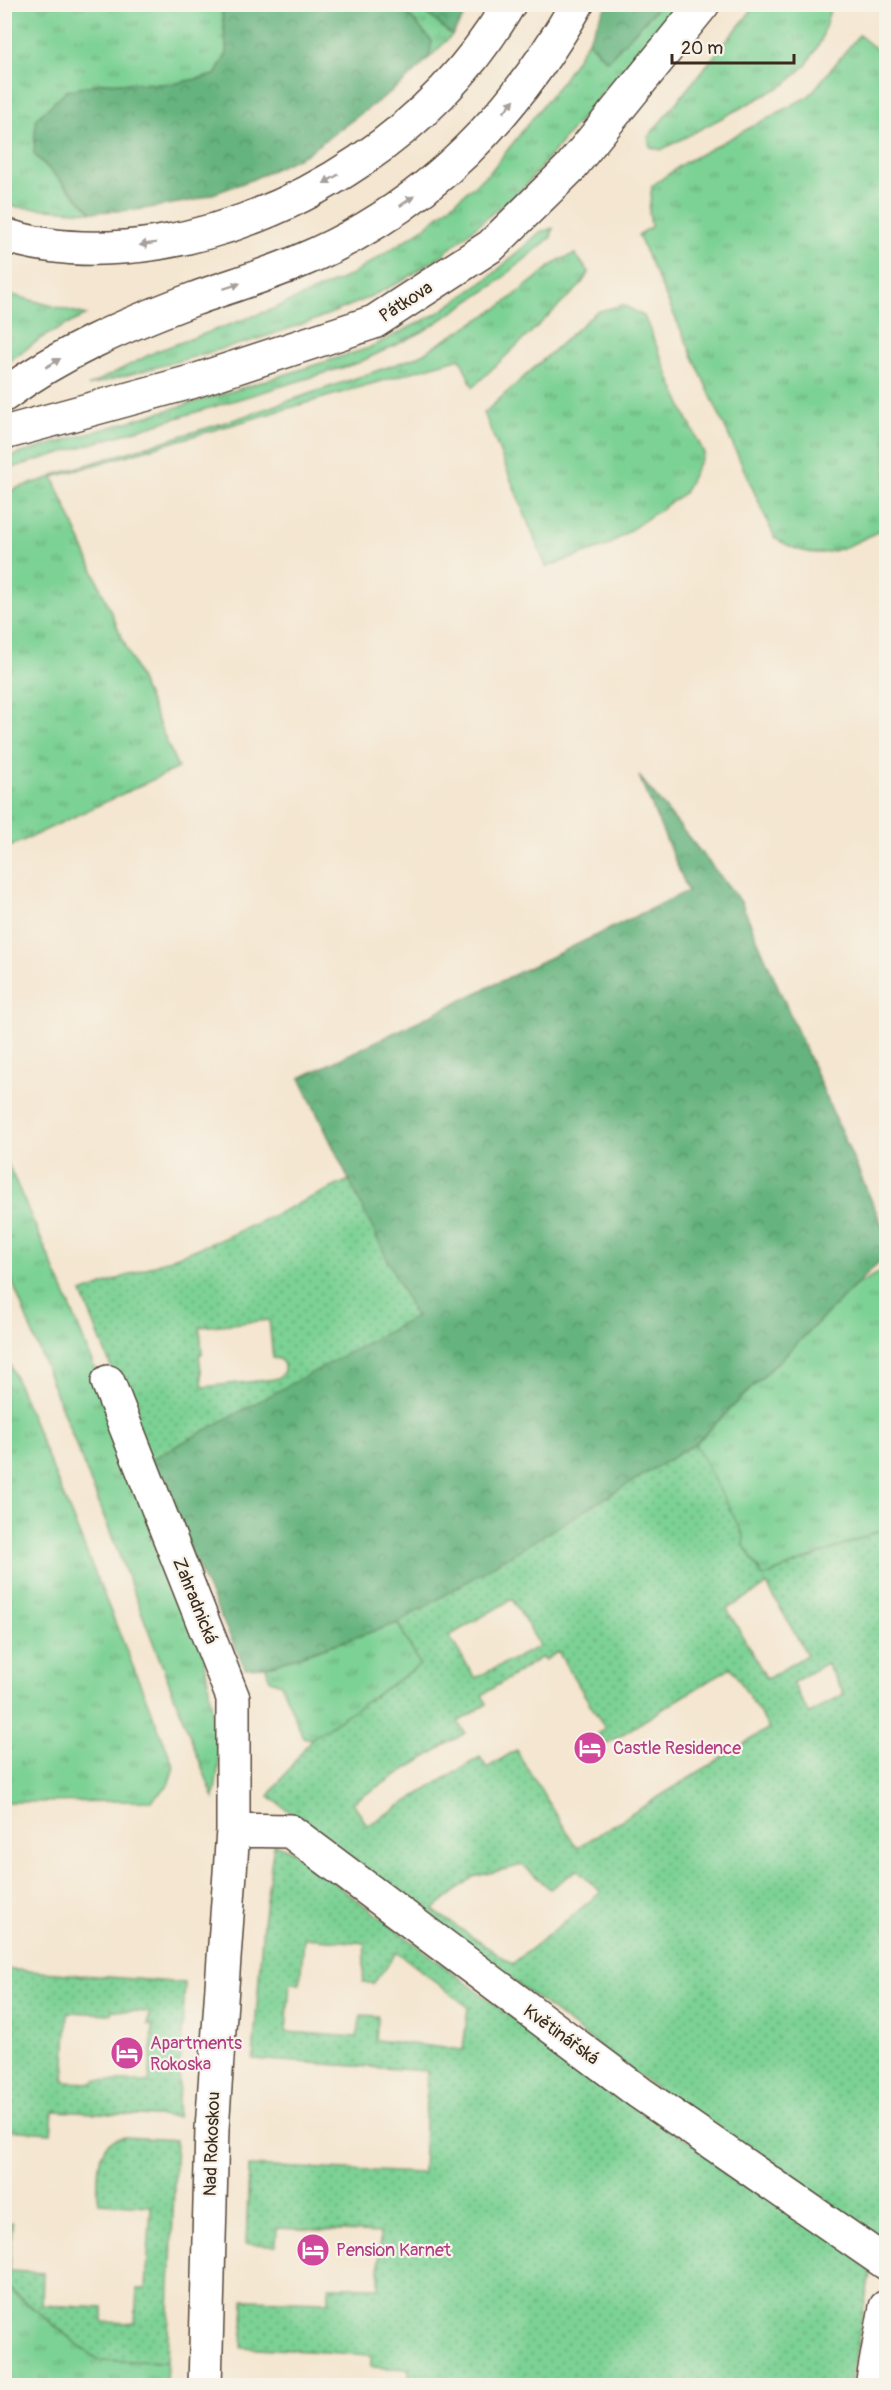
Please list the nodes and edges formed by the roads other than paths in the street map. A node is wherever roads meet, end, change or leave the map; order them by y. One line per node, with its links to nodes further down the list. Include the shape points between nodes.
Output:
1 (509, 4): 4 (street, one-way to 4, via 473,58 428,107 394,136 333,178 255,216 157,243 103,248 28,243)
2 (577, 4): 5 (street, one-way to 2, via 103,335 302,261 378,221 470,150 522,91)
3 (703, 4): 6 (street, Pátkova, via 570,168 491,246 374,322 191,382)
4 (4, 235)
5 (4, 395)
6 (4, 433)
7 (108, 1382): 8 (street, Zahradnická, via 233,1698)
8 (233, 1830): 9 (street, Květinářská, via 290,1831 631,2086); 11 (street, Nad Rokoskou, via 212,2129)
9 (886, 2263)
10 (886, 2307): 12 (street)
11 (205, 2385)
12 (872, 2385)

